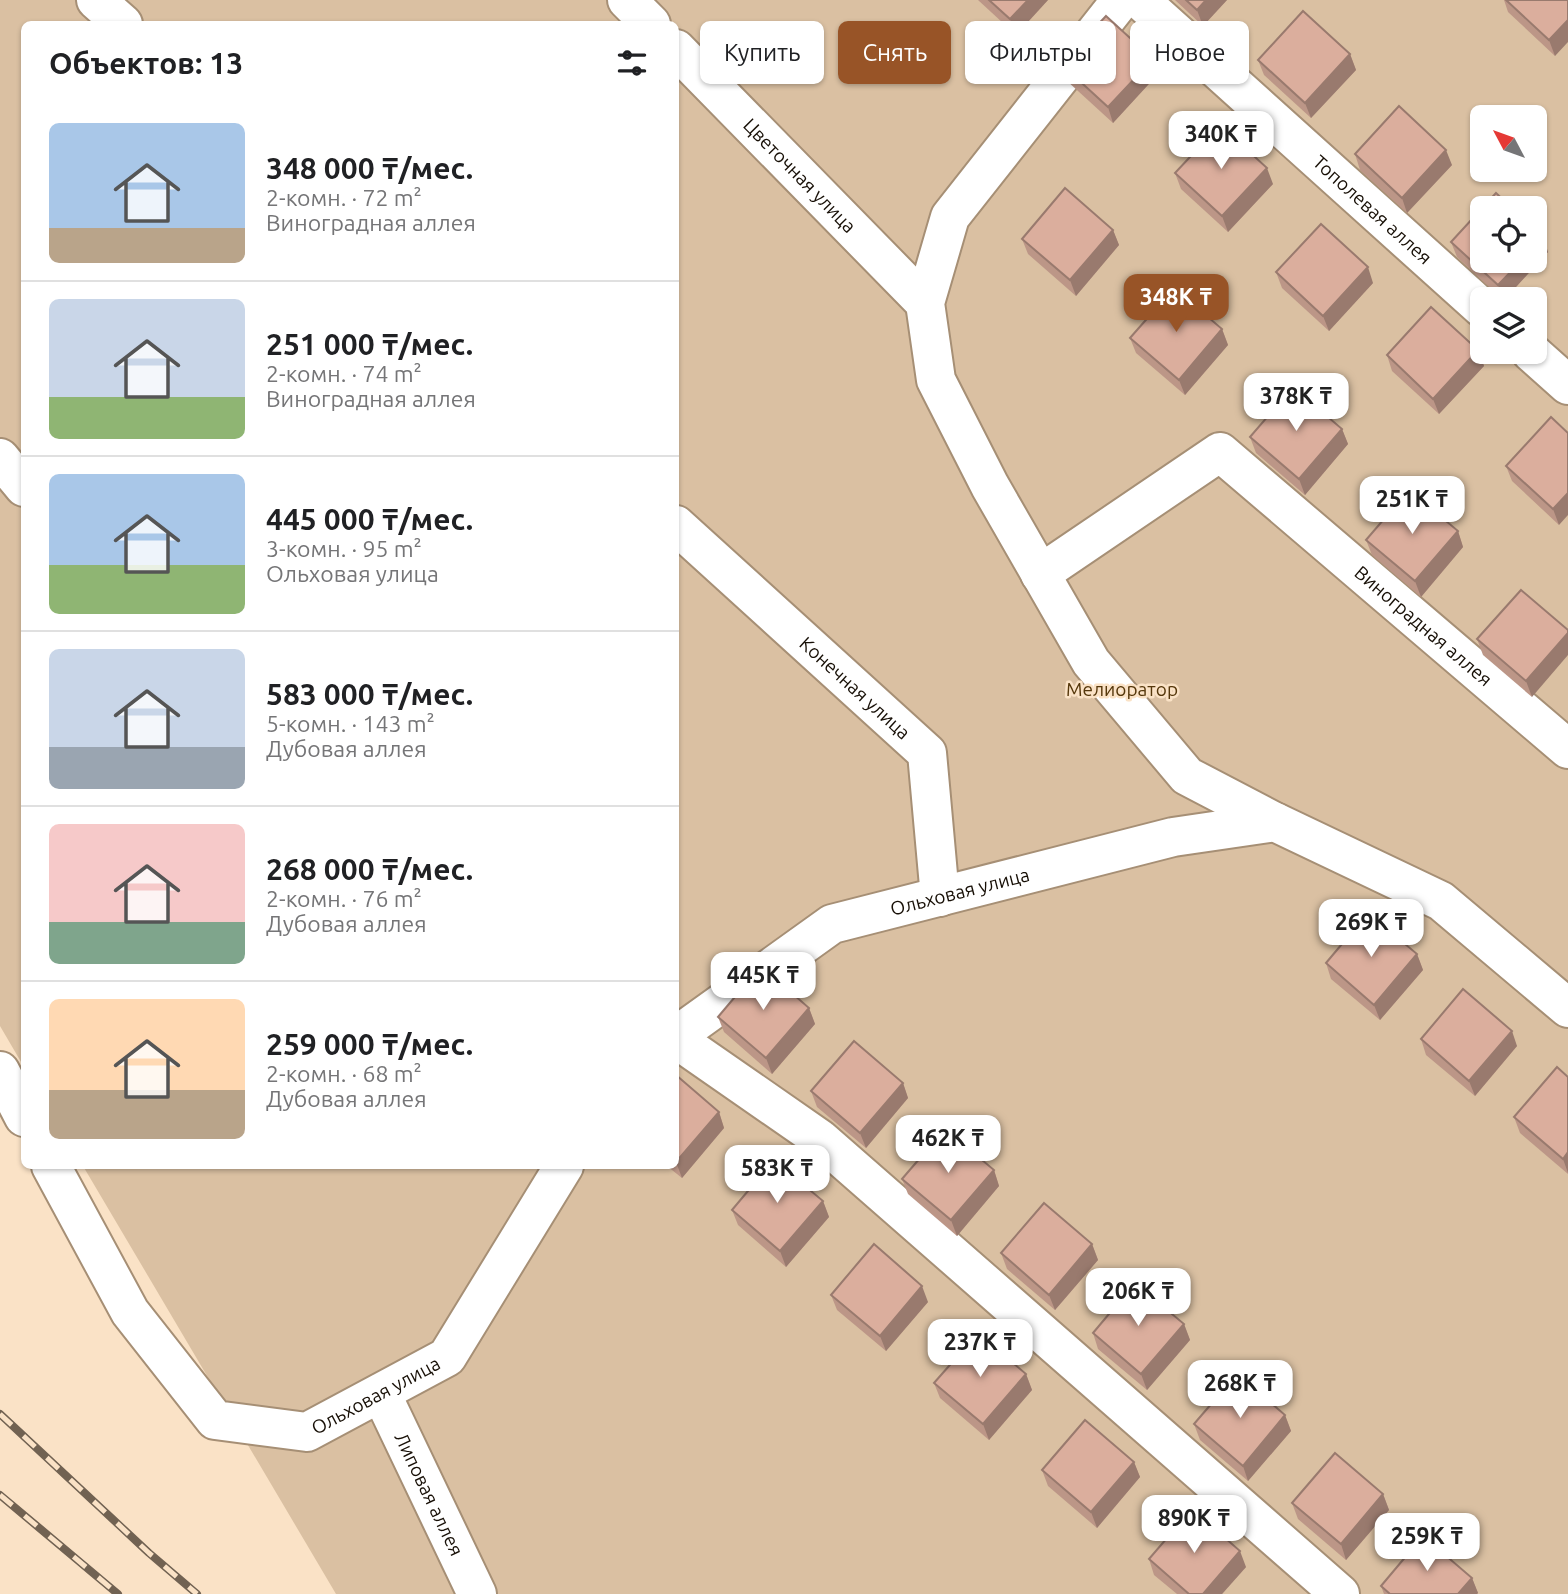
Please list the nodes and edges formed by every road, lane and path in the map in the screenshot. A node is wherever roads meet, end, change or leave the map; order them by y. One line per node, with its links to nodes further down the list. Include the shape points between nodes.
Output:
1 (96, 0): 5 (street)
2 (627, 0): 6 (street)
3 (1121, 0): 9 (street, via 950,217)
4 (1140, 0): 8 (street, Тополевая аллея)
5 (120, 21)
6 (648, 21)
7 (679, 52): 9 (street, Цветочная улица)
8 (1470, 297)
9 (925, 303): 15 (street, via 936,380)
10 (1544, 364): 11 (street)
11 (1568, 385)
12 (0, 458): 13 (street)
13 (21, 483)
14 (679, 528): 18 (street, Конечная улица, via 926,753)
15 (1040, 574): 16 (street, Виноградная аллея, via 1220,452); 17 (street, via 1091,662 1188,776)
16 (1568, 749)
17 (1275, 822): 18 (street, Ольховая улица, via 1173,837); 19 (street, via 1441,901)
18 (940, 897): 20 (street, Ольховая улица, via 832,924)
19 (1568, 1008)
20 (679, 1036)
21 (679, 1040): 28 (street, via 820,1139)
22 (0, 1071): 23 (street)
23 (21, 1110)
24 (53, 1169): 26 (street, Ольховая улица, via 130,1312 215,1420 307,1432)
25 (562, 1169): 26 (street, Ольховая улица, via 447,1357)
26 (381, 1392): 27 (street, Липовая аллея)
27 (477, 1594)
28 (1340, 1594)

